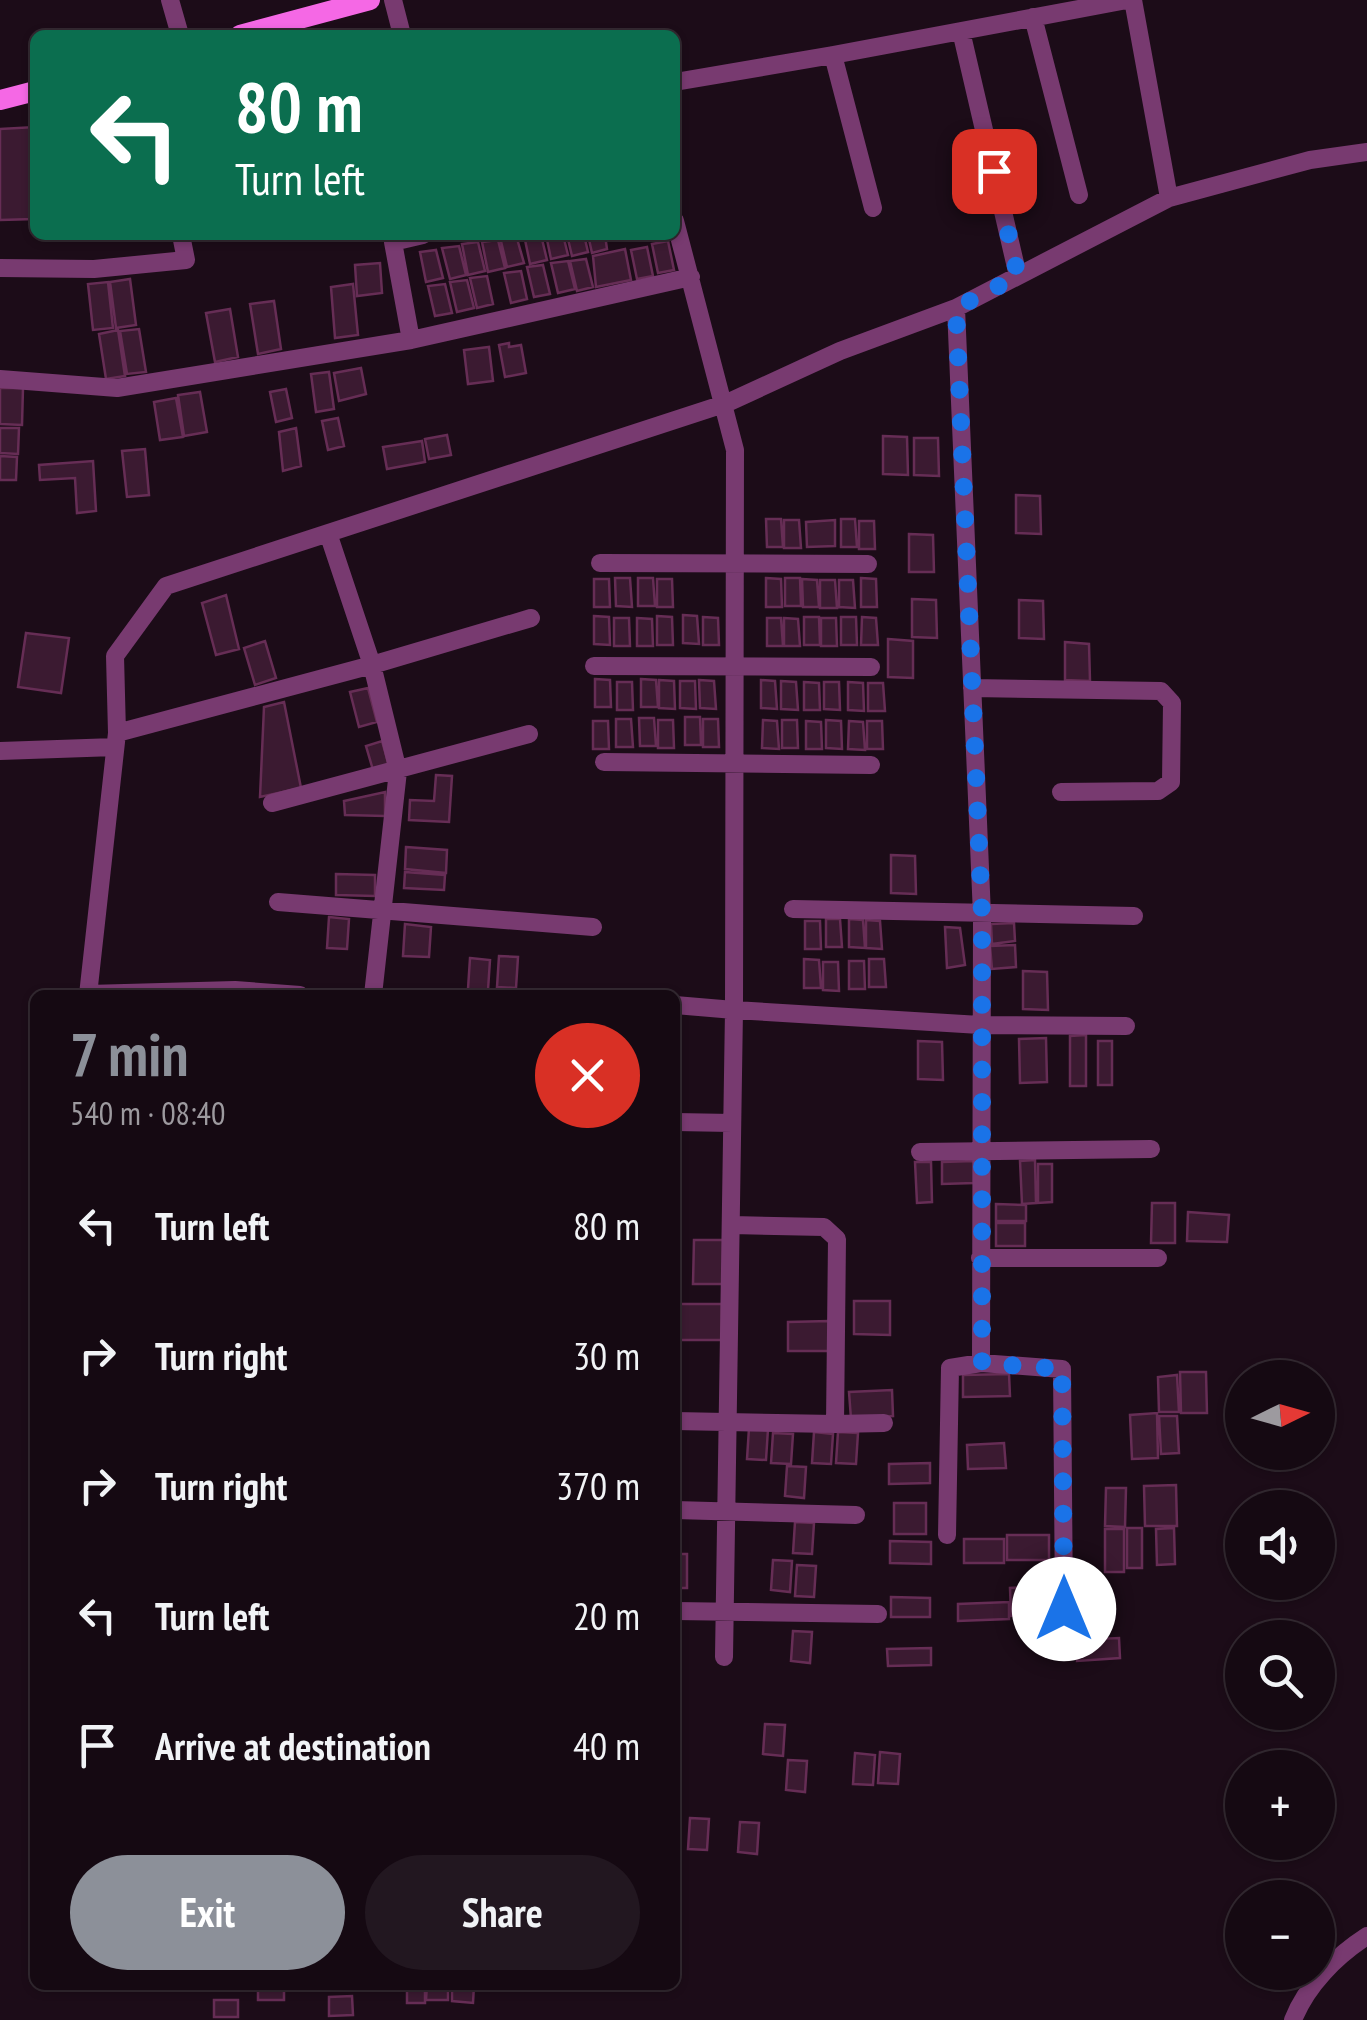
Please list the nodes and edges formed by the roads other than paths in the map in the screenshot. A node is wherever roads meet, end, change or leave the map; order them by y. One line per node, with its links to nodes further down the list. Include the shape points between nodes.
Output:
1 (170, 0): 6 (street)
2 (370, 0): 7 (main road)
3 (393, 0): 8 (street)
4 (1130, 0): 5 (street); 16 (street)
5 (1033, 18): 9 (street); 15 (street)
6 (179, 30)
7 (259, 30)
8 (401, 30)
9 (961, 31): 10 (street); 22 (street)
10 (832, 55): 11 (street); 17 (street)
11 (680, 81)
12 (30, 91): 13 (main road)
13 (0, 100)
14 (1367, 152): 16 (street, via 1310,160)
15 (1079, 196)
16 (1169, 198): 22 (street)
17 (874, 208)
18 (680, 239): 23 (street)
19 (182, 240): 21 (street, via 186,260 94,270)
20 (402, 240): 25 (street, via 393,242)
21 (0, 268)
22 (1018, 276): 24 (street)
23 (691, 278): 25 (street); 27 (street)
24 (956, 308): 27 (street, via 840,350); 37 (street)
25 (411, 340): 26 (street, via 118,388)
26 (0, 379)
27 (726, 403): 28 (street); 30 (street, via 736,450)
28 (328, 533): 33 (street); 39 (street, via 166,586 115,656)
29 (600, 563): 30 (street)
30 (736, 564): 31 (street); 35 (street)
31 (868, 564)
32 (531, 618): 33 (street)
33 (372, 664): 39 (street); 44 (street)
34 (594, 666): 35 (street)
35 (738, 667): 36 (street); 42 (street)
36 (871, 668)
37 (972, 688): 45 (street, via 1161,690 1172,703 1172,782 1158,791); 50 (street)
38 (530, 734): 44 (street)
39 (116, 740): 40 (street); 53 (street)
40 (0, 752)
41 (604, 762): 42 (street)
42 (738, 764): 43 (street); 56 (street)
43 (871, 765)
44 (398, 771): 46 (street); 49 (street)
45 (1061, 792)
46 (272, 803)
47 (278, 902): 49 (street)
48 (793, 909): 50 (street)
49 (383, 911): 52 (street); 54 (street)
50 (982, 915): 51 (street); 57 (street)
51 (1134, 916)
52 (593, 927)
53 (88, 990)
54 (374, 990)
55 (680, 1006): 56 (street)
56 (734, 1010): 57 (street); 60 (street)
57 (980, 1025): 58 (street); 62 (street)
58 (1126, 1026)
59 (680, 1122): 60 (street)
60 (732, 1124): 64 (street)
61 (1152, 1149): 62 (street)
62 (980, 1150): 63 (street); 65 (street)
63 (920, 1152)
64 (732, 1225): 69 (street); 71 (street, via 824,1226 837,1239)
65 (980, 1258): 66 (street); 67 (street)
66 (1158, 1258)
67 (982, 1363): 75 (street, via 950,1368 948,1376); 76 (street, via 1062,1369)
68 (680, 1421): 69 (street)
69 (730, 1421): 71 (street); 73 (street)
70 (884, 1423): 71 (street)
71 (835, 1424)
72 (680, 1510): 73 (street)
73 (728, 1510): 74 (street); 78 (street)
74 (856, 1515)
75 (948, 1535)
76 (1064, 1609)
77 (680, 1611): 78 (street)
78 (725, 1612): 79 (street); 80 (street)
79 (878, 1614)
80 (724, 1657)
81 (1367, 1936): 82 (street, via 1342,1953 1301,2000)
82 (1293, 2020)

